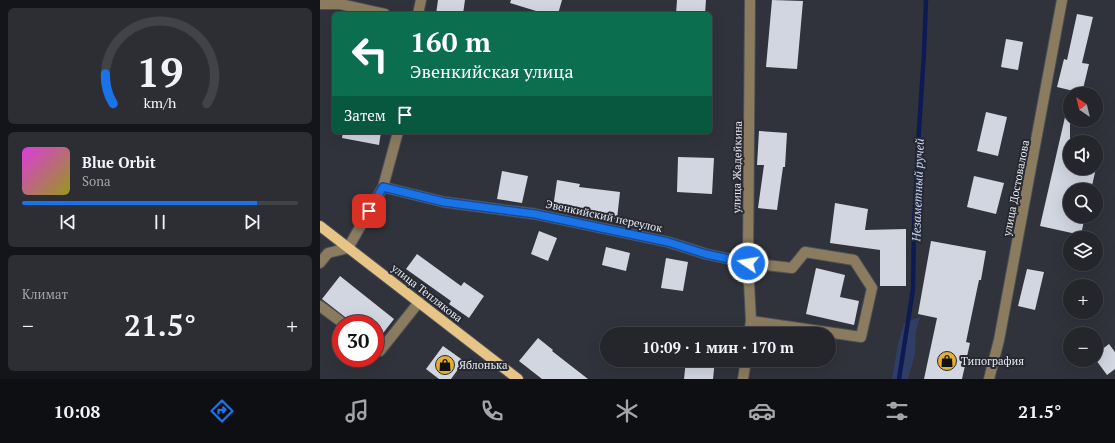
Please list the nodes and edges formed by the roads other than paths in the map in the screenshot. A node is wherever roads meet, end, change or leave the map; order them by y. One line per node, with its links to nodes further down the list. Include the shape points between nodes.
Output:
1 (421, 0): 6 (street)
2 (750, 0): 12 (street, улица Жадейкина)
3 (1062, 0): 22 (street, улица Достовалова, via 1002,325)
4 (320, 4): 5 (street, via 340,4)
5 (376, 12)
6 (418, 12)
7 (397, 134): 8 (street)
8 (383, 187): 10 (street); 12 (street, Эвенкийский переулок, via 444,202 535,214 668,242)
9 (320, 226): 10 (main road, улица Теплякова)
10 (348, 248): 11 (street, via 328,253); 13 (main road, улица Теплякова)
11 (320, 263)
12 (748, 263): 16 (street, улица Жадейкина); 16 (street, Эвенкийский переулок, via 792,268 805,252 854,260 872,288 861,337)
13 (419, 302): 18 (street); 20 (main road, улица Теплякова)
14 (320, 306): 15 (street)
15 (332, 315)
16 (751, 321): 17 (street, улица Жадейкина)
17 (750, 327)
18 (384, 346)
19 (745, 367): 21 (street)
20 (518, 379)
21 (743, 379)
22 (989, 379)

